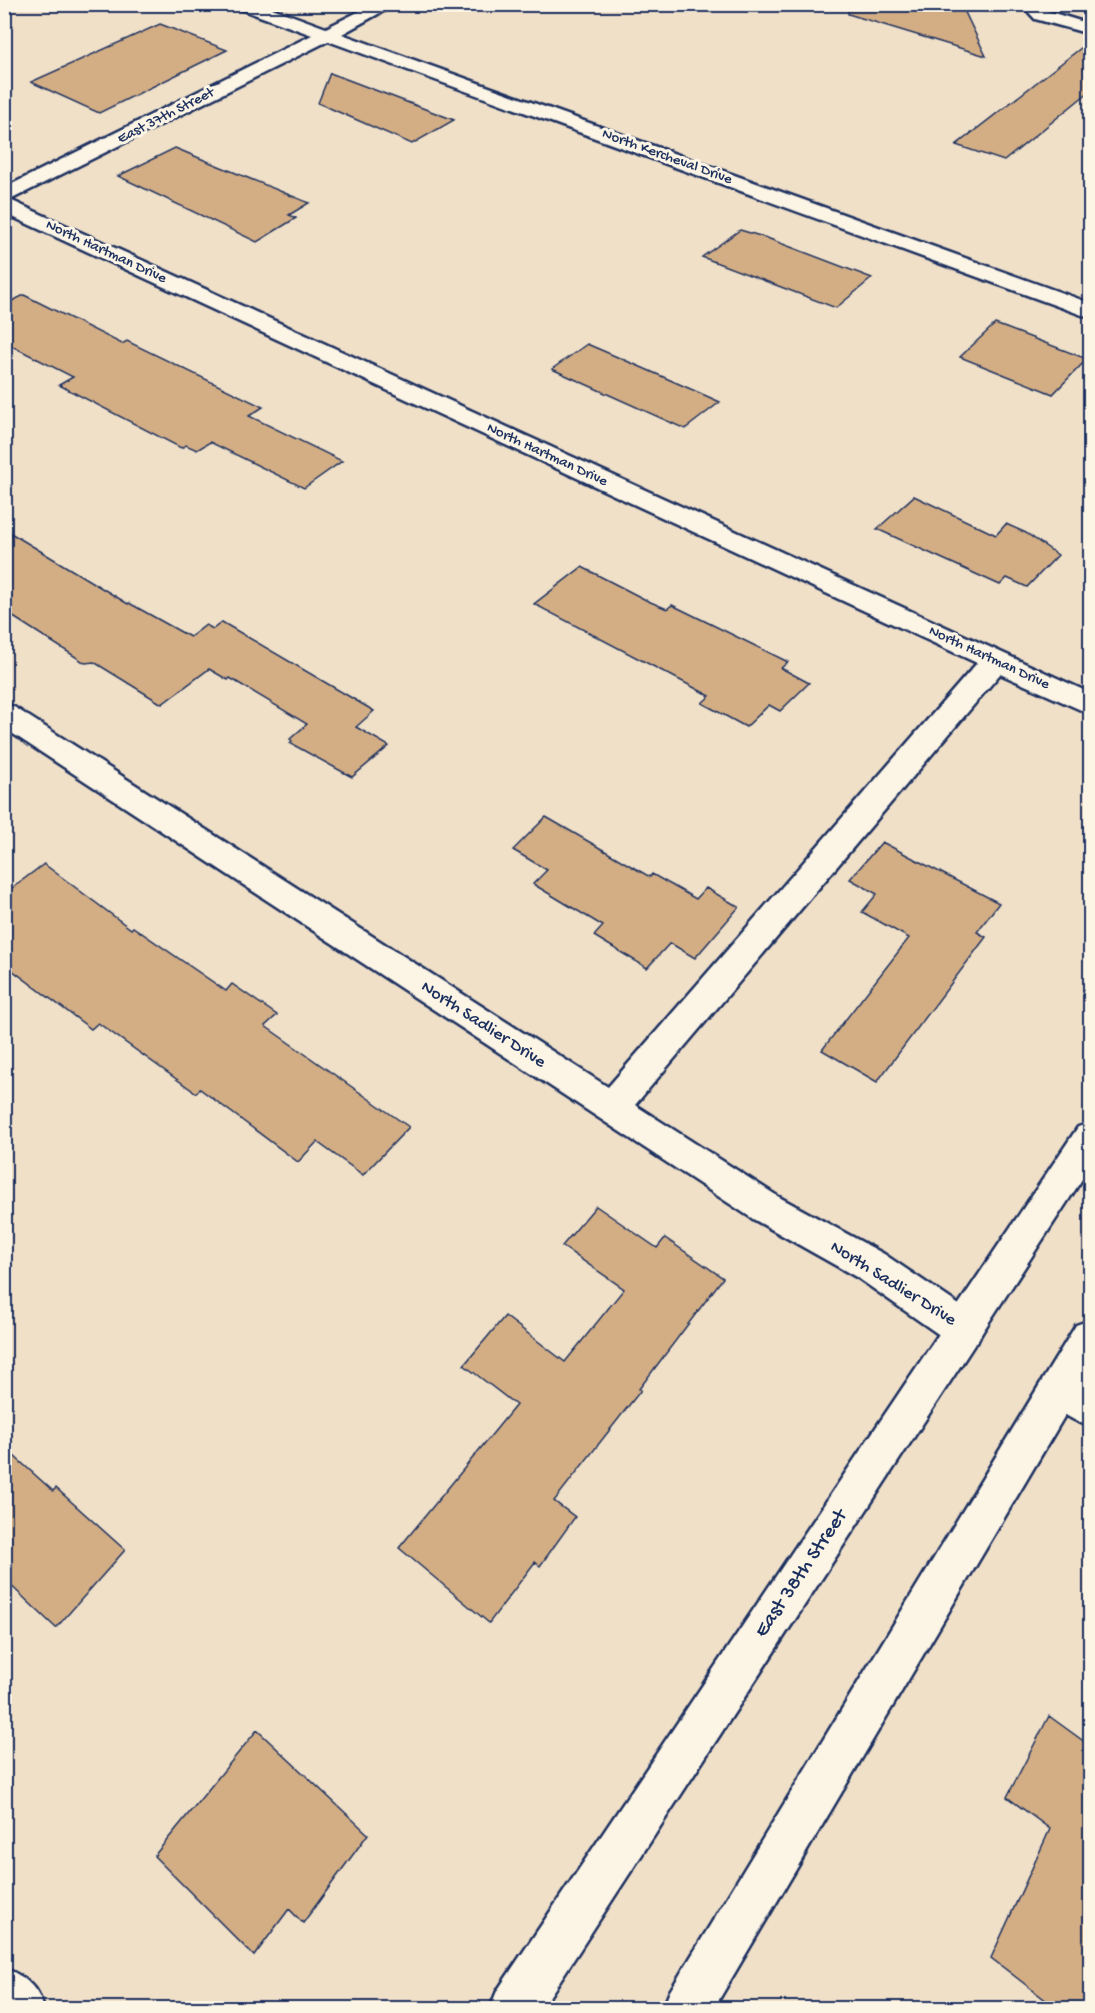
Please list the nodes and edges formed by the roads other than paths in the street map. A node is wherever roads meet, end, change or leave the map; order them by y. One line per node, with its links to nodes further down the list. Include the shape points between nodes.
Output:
1 (243, 4): 5 (street, North Kercheval Drive)
2 (388, 4): 5 (street, East 37th Street)
3 (1029, 4): 4 (street, via 1041,15)
4 (1090, 29)
5 (327, 35): 6 (street, East 37th Street); 8 (street, North Kercheval Drive)
6 (4, 196)
7 (4, 205): 9 (street, North Hartman Drive)
8 (1090, 310)
9 (995, 661): 10 (street, North Hartman Drive); 12 (street)
10 (1090, 704)
11 (4, 714): 12 (street, North Sadlier Drive)
12 (611, 1108): 14 (street, North Sadlier Drive, via 766,1208 871,1266)
13 (1090, 1138): 14 (street, East 38th Street)
14 (964, 1330): 19 (street, East 38th Street)
15 (1090, 1338): 16 (street)
16 (1075, 1397): 20 (street)
17 (4, 1992): 18 (street)
18 (20, 2008)
19 (514, 2008)
20 (687, 2008)

